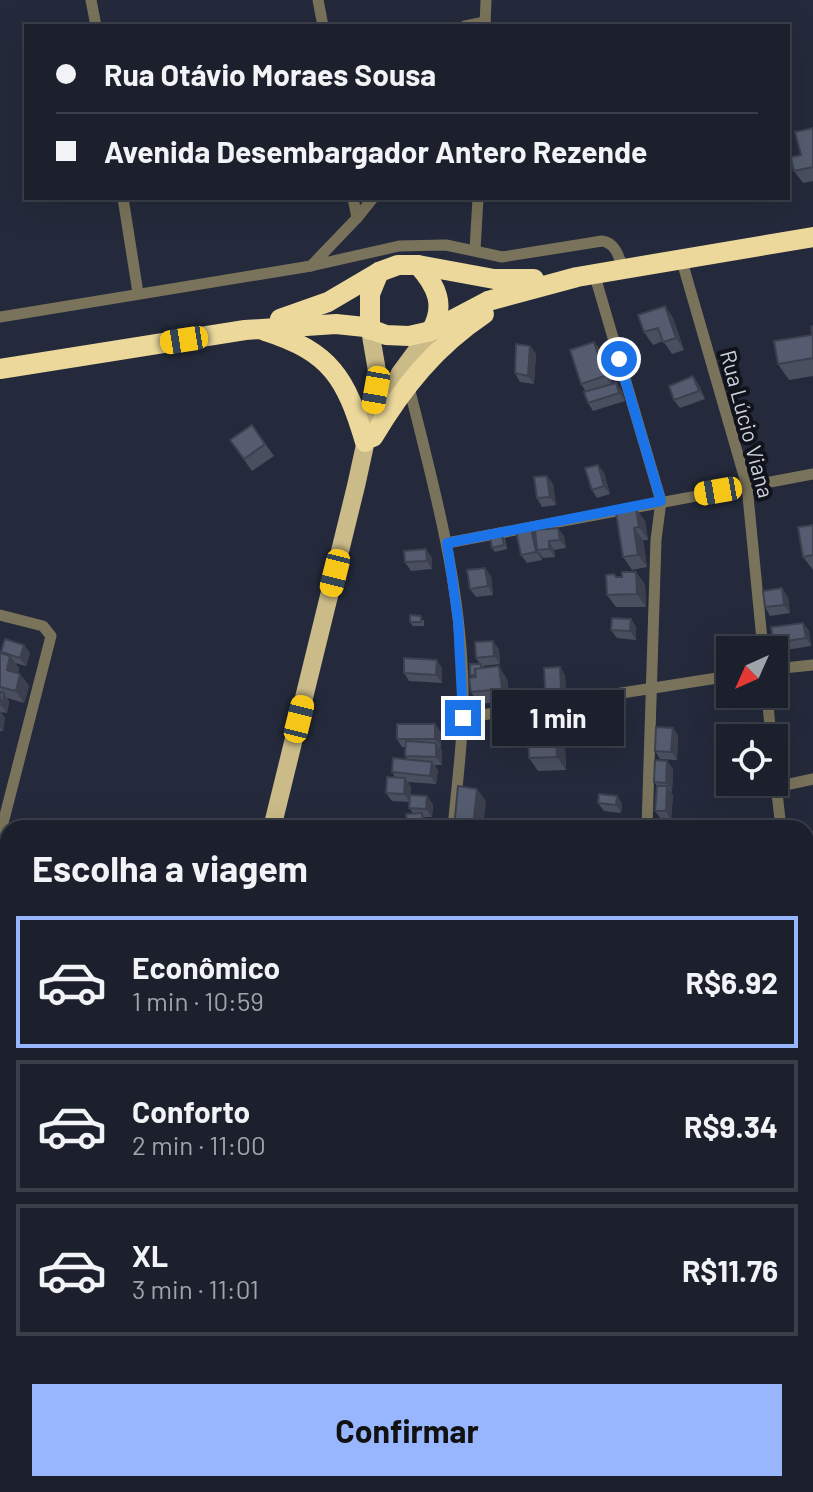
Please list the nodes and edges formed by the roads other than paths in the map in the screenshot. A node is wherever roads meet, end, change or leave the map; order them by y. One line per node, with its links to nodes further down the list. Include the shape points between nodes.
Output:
1 (91, 0): 4 (street)
2 (318, 0): 5 (street)
3 (486, 0): 6 (street)
4 (96, 24)
5 (323, 24)
6 (485, 24)
7 (123, 200): 20 (street)
8 (353, 200): 11 (street)
9 (371, 200): 11 (street)
10 (478, 200): 13 (street)
11 (357, 218): 16 (street)
12 (813, 237): 14 (highway)
13 (475, 250): 16 (street, via 399,246); 17 (street, via 502,257 602,241 616,250)
14 (681, 258): 17 (highway); 30 (street, Rua Lúcio Viana)
15 (418, 265): 18 (highway); 19 (highway, via 494,279); 25 (highway, via 438,294 439,312)
16 (311, 266): 20 (street)
17 (623, 269): 19 (highway)
18 (379, 272): 23 (highway, via 328,302); 24 (highway, via 370,294)
19 (586, 275): 21 (highway); 31 (street)
20 (138, 293): 22 (street)
21 (513, 293): 25 (highway, via 474,306); 27 (highway, via 453,337)
22 (0, 317)
23 (251, 330): 24 (highway, via 336,324); 26 (highway); 28 (highway, via 297,343 335,371)
24 (370, 330): 25 (highway, via 397,337); 28 (main road, via 377,371)
25 (431, 331): 28 (main road, via 400,373)
26 (0, 369)
27 (408, 382): 28 (highway); 32 (street)
28 (369, 440): 44 (main road)
29 (813, 474): 30 (street)
30 (747, 486): 31 (street); 34 (street, Rua Lúcio Viana)
31 (661, 501): 32 (street); 38 (street)
32 (447, 543): 39 (street, via 461,651)
33 (0, 615): 43 (street, via 43,626 51,636)
34 (762, 636)
35 (813, 665): 36 (street)
36 (788, 668)
37 (716, 678): 38 (street)
38 (653, 687): 39 (street); 46 (street)
39 (463, 718): 45 (street)
40 (813, 779): 41 (street)
41 (788, 784)
42 (777, 796): 47 (street)
43 (4, 820)
44 (274, 820)
45 (454, 820)
46 (647, 820)
47 (780, 820)

